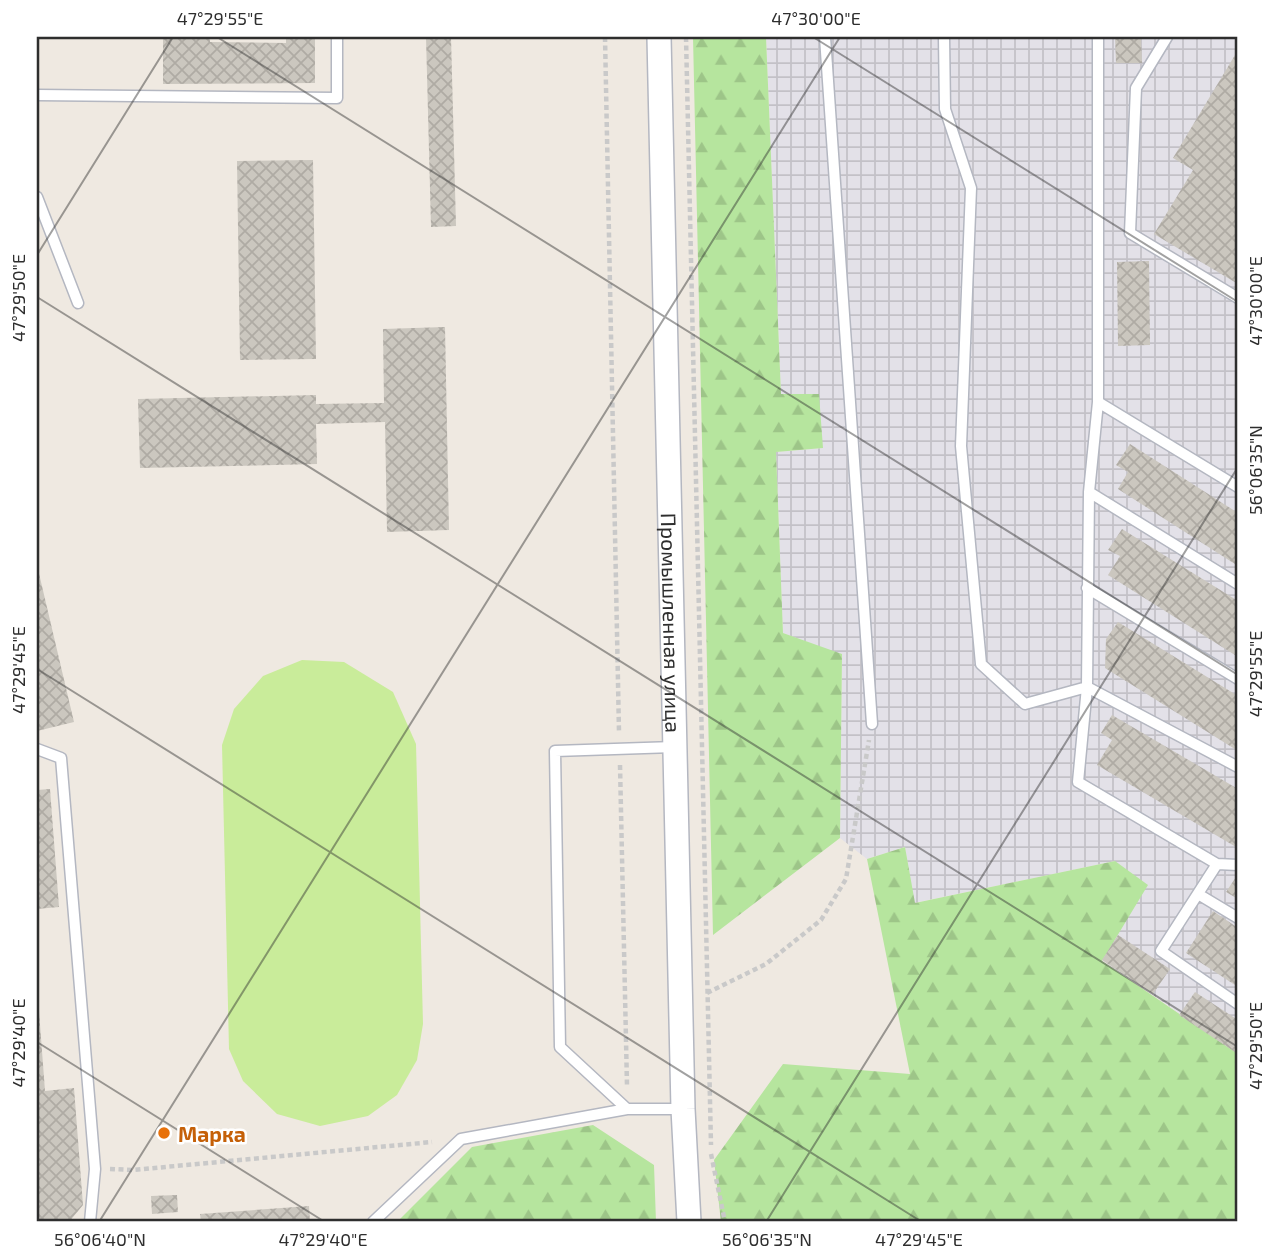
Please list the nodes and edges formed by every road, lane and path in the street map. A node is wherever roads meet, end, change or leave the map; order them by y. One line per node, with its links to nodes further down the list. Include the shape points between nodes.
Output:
1 (337, 37): 9 (lane, via 337,98)
2 (605, 37): 22 (path)
3 (659, 37): 21 (street, Промышленная улица)
4 (686, 37): 29 (path)
5 (825, 37): 20 (lane)
6 (944, 37): 19 (lane, via 945,109 971,188 961,446 981,664 1025,704)
7 (1098, 37): 13 (lane)
8 (1167, 37): 11 (lane, via 1136,88 1130,233)
9 (37, 95)
10 (37, 197): 12 (lane)
11 (1238, 298)
12 (78, 303)
13 (1098, 402): 14 (lane); 15 (lane)
14 (1238, 487)
15 (1089, 492): 16 (lane); 17 (lane)
16 (1238, 584)
17 (1087, 588): 18 (lane); 19 (lane)
18 (1238, 679)
19 (1087, 687): 24 (lane); 25 (lane, via 1078,782)
20 (872, 724): 29 (path, via 846,879 821,920 766,964)
21 (675, 747): 22 (lane); 32 (street, Промышленная улица)
22 (620, 748): 31 (path); 31 (lane, via 555,751 560,1047)
23 (37, 749): 34 (lane, via 61,758)
24 (1238, 767)
25 (1217, 864): 26 (lane); 27 (lane)
26 (1238, 865)
27 (1198, 894): 28 (lane); 30 (lane, via 1161,951)
28 (1238, 918)
29 (707, 993): 38 (path, via 711,1155)
30 (1238, 1004)
31 (627, 1109): 32 (lane); 33 (lane)
32 (683, 1109): 35 (street, Промышленная улица)
33 (461, 1139): 34 (path, via 133,1170); 37 (lane)
34 (95, 1169): 36 (lane)
35 (690, 1218)
36 (90, 1222)
37 (373, 1222)
38 (725, 1222)

